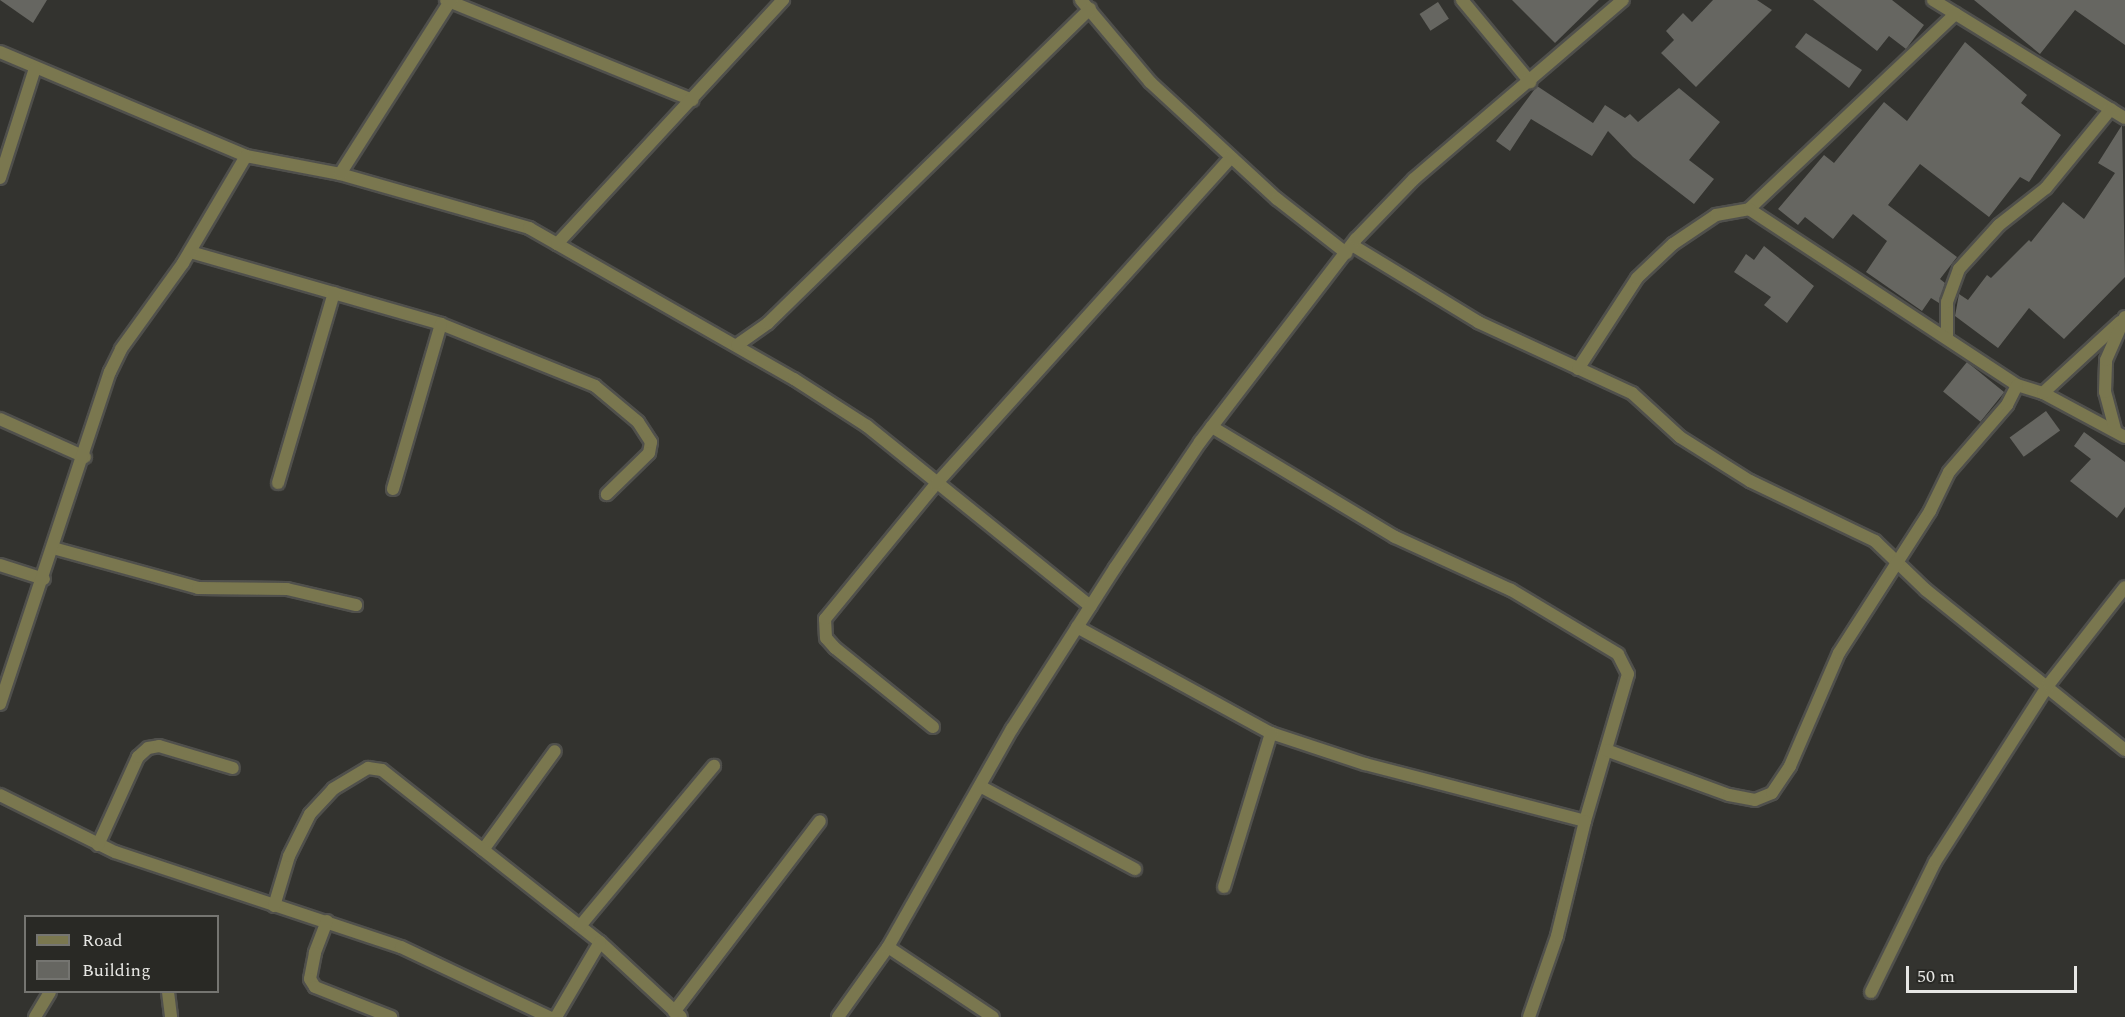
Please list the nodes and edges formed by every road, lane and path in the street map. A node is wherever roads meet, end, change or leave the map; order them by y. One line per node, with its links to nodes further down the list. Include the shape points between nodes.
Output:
1 (783, 0): 11 (street)
2 (1462, 0): 10 (street)
3 (1623, 0): 10 (street)
4 (1933, 0): 7 (street)
5 (449, 1): 11 (street); 16 (street)
6 (1085, 5): 15 (street, via 1150,82); 26 (street, via 768,323)
7 (1955, 14): 12 (street); 18 (street)
8 (0, 52): 9 (street)
9 (35, 68): 14 (street); 17 (street)
10 (1530, 82): 20 (street, via 1414,179)
11 (692, 100): 19 (street)
12 (2111, 109): 13 (street); 25 (street, via 2046,188 1999,225 1959,269 1950,285)
13 (2125, 118)
14 (246, 156): 16 (street); 21 (street)
15 (1231, 157): 20 (street); 35 (street)
16 (340, 174): 19 (street, via 486,212)
17 (0, 178)
18 (1749, 208): 25 (street); 27 (street, via 1716,215 1637,278)
19 (557, 244): 26 (street)
20 (1349, 249): 27 (street, via 1478,322); 31 (street)
21 (190, 252): 22 (street); 33 (street, via 121,349)
22 (334, 293): 24 (street); 34 (street)
23 (2125, 317): 29 (street); 32 (street, via 2106,360 2105,392)
24 (441, 324): 36 (street); 37 (street, via 595,386 638,422 651,442 649,453)
25 (1947, 337): 28 (street)
26 (737, 345): 35 (street, via 867,426)
27 (1578, 369): 39 (street, via 1632,393 1680,437 1750,480 1875,541)
28 (2016, 385): 29 (street); 39 (street, via 2007,405 1949,472)
29 (2043, 393): 32 (street)
30 (0, 420): 33 (street)
31 (1212, 427): 44 (street); 50 (street, via 1395,537 1512,590 1618,654 1628,674)
32 (2120, 433)
33 (85, 457): 38 (street)
34 (278, 483)
35 (936, 484): 44 (street); 48 (street, via 825,619 826,638 835,648)
36 (393, 489)
37 (607, 494)
38 (53, 548): 41 (street); 43 (street, via 198,588 287,589)
39 (1900, 561): 46 (street, via 1926,590); 50 (street, via 1839,653 1790,766 1765,798 1729,795)
40 (0, 565): 41 (street)
41 (44, 579): 47 (street)
42 (2125, 587): 46 (street)
43 (356, 605)
44 (1090, 606): 45 (street)
45 (1077, 627): 49 (street); 55 (street)
46 (2049, 684): 51 (street); 68 (street, via 1935,862)
47 (0, 704)
48 (933, 727)
49 (1271, 733): 58 (street, via 1365,764); 62 (street)
50 (1606, 750): 58 (street)
51 (2125, 750)
52 (555, 752): 60 (street)
53 (714, 766): 65 (street)
54 (233, 768): 59 (street, via 159,746 148,748 138,757)
55 (980, 786): 61 (street); 67 (street)
56 (0, 795): 59 (street)
57 (819, 821): 71 (street)
58 (1585, 821): 79 (street, via 1548,966)
59 (98, 845): 63 (street)
60 (483, 850): 63 (street, via 382,770 368,768 333,789 310,814 289,856); 65 (street)
61 (1135, 869)
62 (1224, 887)
63 (274, 906): 64 (street)
64 (327, 921): 74 (street, via 310,979 315,987); 75 (street, via 401,947)
65 (580, 926): 66 (street)
66 (600, 942): 71 (street); 76 (street)
67 (888, 947): 77 (street); 78 (street)
68 (1871, 992)
69 (49, 993): 72 (street)
70 (168, 993): 73 (street)
71 (677, 1014)
72 (35, 1017)
73 (171, 1017)
74 (391, 1017)
75 (549, 1017)
76 (556, 1017)
77 (838, 1017)
78 (993, 1017)
79 (1529, 1017)

